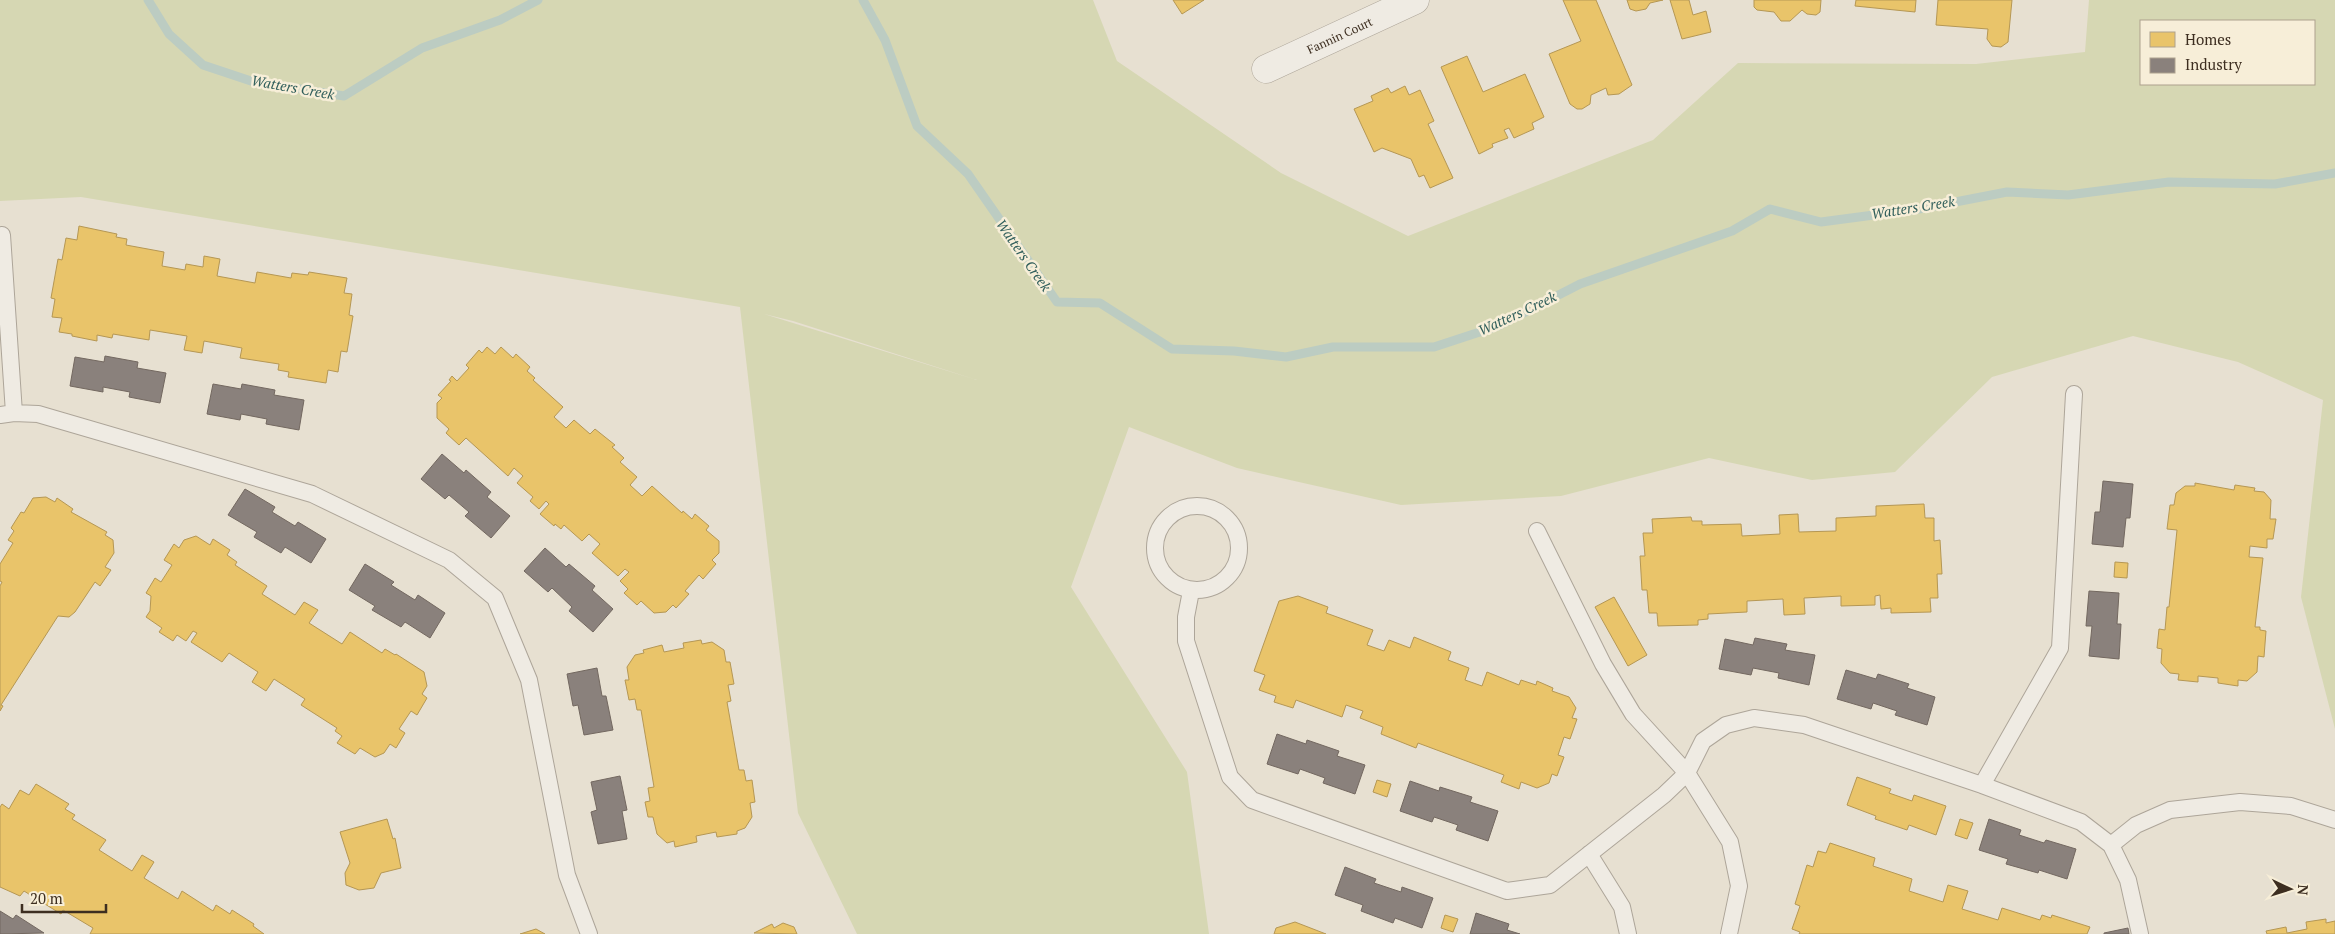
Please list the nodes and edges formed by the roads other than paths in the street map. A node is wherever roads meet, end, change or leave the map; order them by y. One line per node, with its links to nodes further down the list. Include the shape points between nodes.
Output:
1 (1415, 0): 2 (street, Fannin Court)
2 (1266, 69)
3 (2, 235): 5 (lane)
4 (2074, 394): 9 (lane, via 2060,648)
5 (7, 414): 13 (lane, via 38,414 312,494 449,560 495,598 529,680 567,874)
6 (1537, 531): 8 (lane, via 1603,664 1633,714)
7 (1191, 591): 7 (lane, via 1221,584 1231,574 1240,543 1235,529 1221,514 1202,506 1189,506 1168,517 1155,542 1155,556 1162,572 1172,583); 12 (lane, via 1186,641 1230,777 1252,800 1507,891 1550,885)
8 (1687, 773): 9 (lane, via 1703,741 1726,725 1754,718 1804,725); 12 (lane); 15 (lane, via 1730,842 1739,886)
9 (1982, 785): 11 (lane, via 2081,822)
10 (2335, 820): 11 (lane, via 2291,806 2240,802 2170,810 2136,825)
11 (2111, 845): 16 (lane, via 2128,880)
12 (1589, 854): 14 (lane, via 1622,907)
13 (589, 934)
14 (1628, 934)
15 (1729, 934)
16 (2140, 934)

